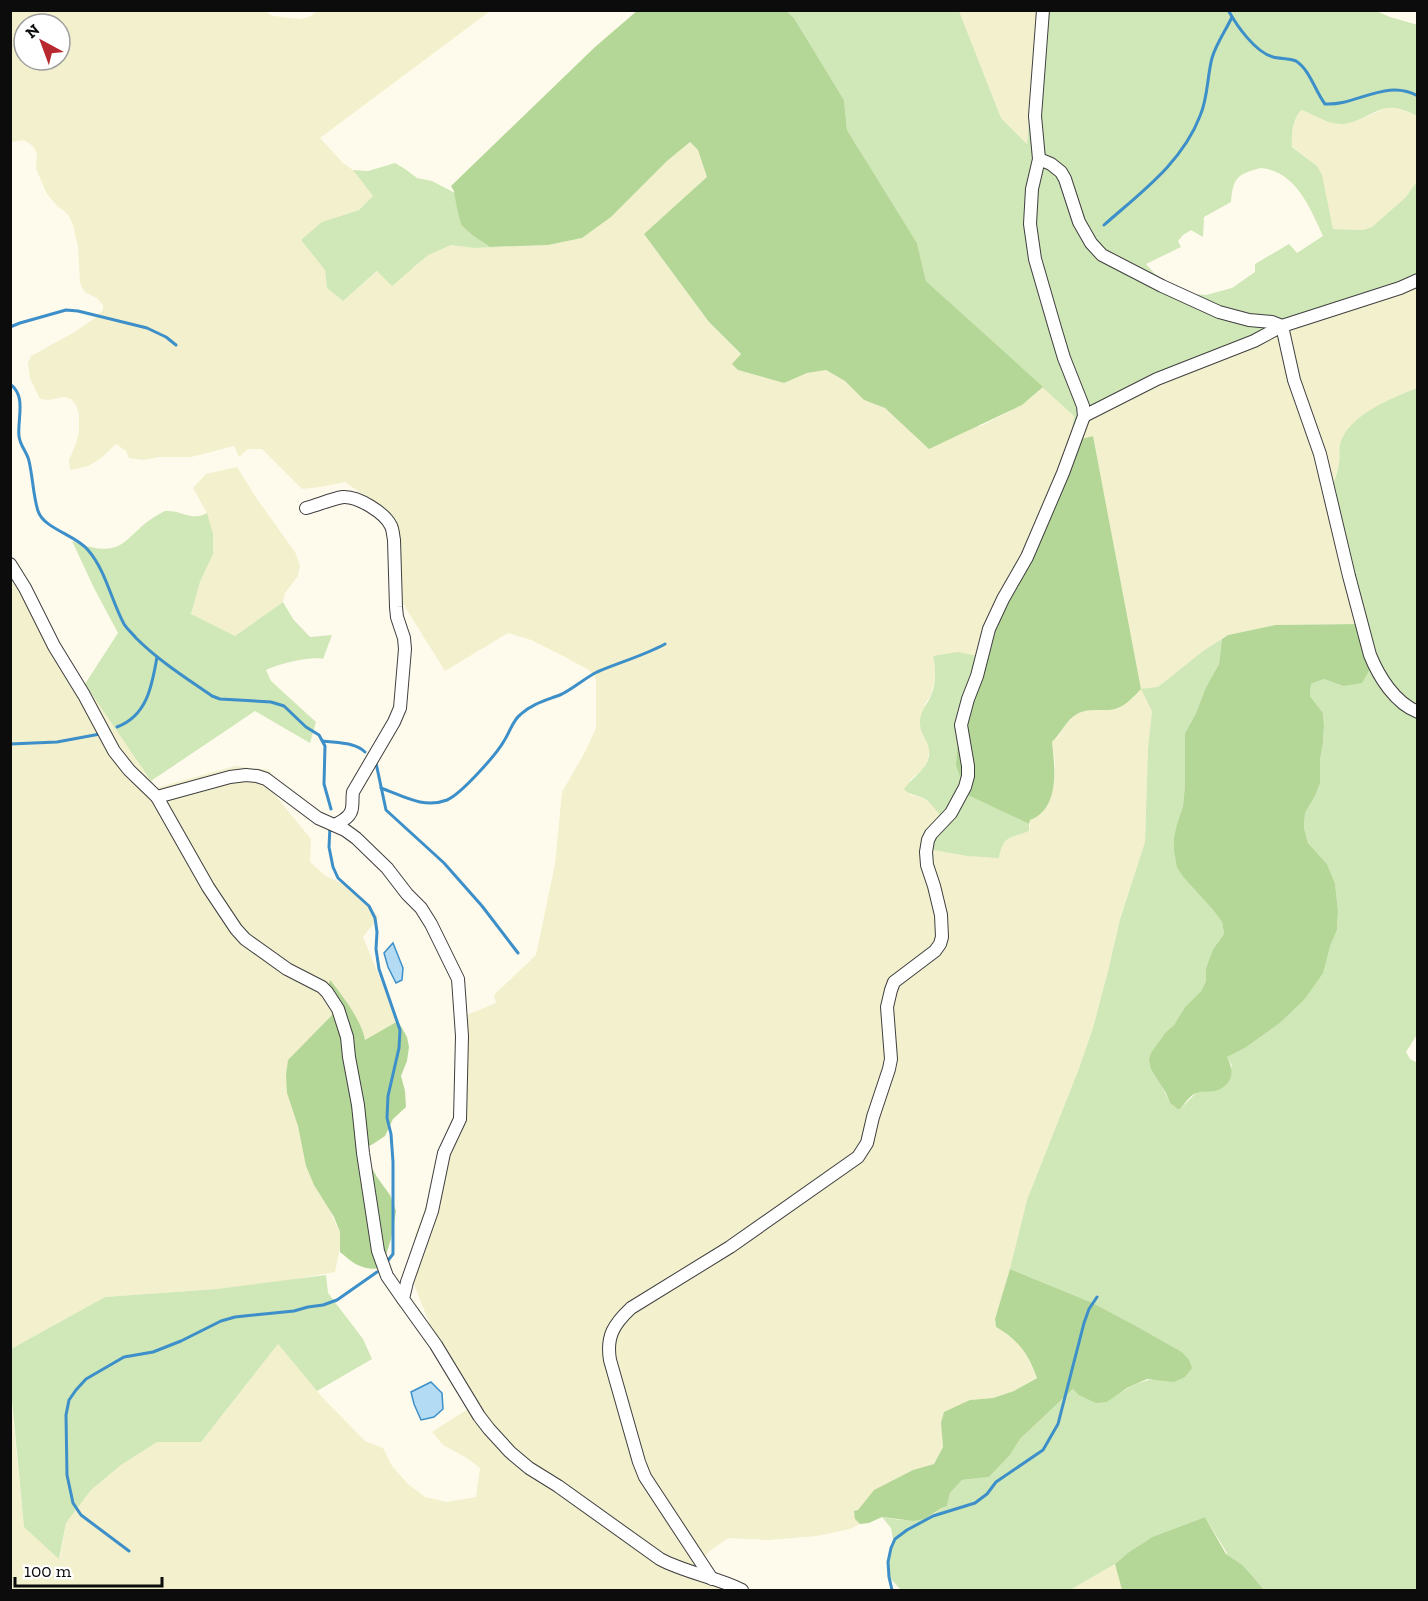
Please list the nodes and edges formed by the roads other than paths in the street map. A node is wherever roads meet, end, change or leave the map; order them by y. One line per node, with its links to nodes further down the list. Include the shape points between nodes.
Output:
1 (1043, 10): 2 (street, via 1035,117)
2 (1039, 159): 4 (street, via 1061,172 1079,222 1102,255 1219,312); 5 (street, via 1030,224 1035,260)
3 (1418, 280): 4 (street)
4 (1282, 326): 5 (street, via 1157,379); 8 (street, via 1294,380 1320,454 1370,655 1390,689)
5 (1084, 416): 12 (street, via 1027,556 989,629 968,699 961,725 968,766 965,787 927,846 942,937 935,951 894,982 891,990 887,1007 890,1069 867,1143 842,1170 730,1247 631,1308 617,1321 611,1334 610,1360 645,1477)
6 (306, 508): 10 (street, via 351,498 368,504 391,526 396,607 405,649 400,708 394,723 353,792 351,813)
7 (10, 564): 9 (street, via 114,751)
8 (1418, 712)
9 (157, 797): 10 (street, via 230,777 257,776); 11 (street, via 208,887 245,939 287,969 322,987 338,1009 347,1037 378,1251 387,1276)
10 (334, 825): 11 (street, via 364,844 421,908 458,980 462,1036 460,1119 444,1153 432,1211)
11 (403, 1299): 12 (street, via 489,1429 520,1461 660,1559)
12 (712, 1579): 13 (street)
13 (742, 1590)

